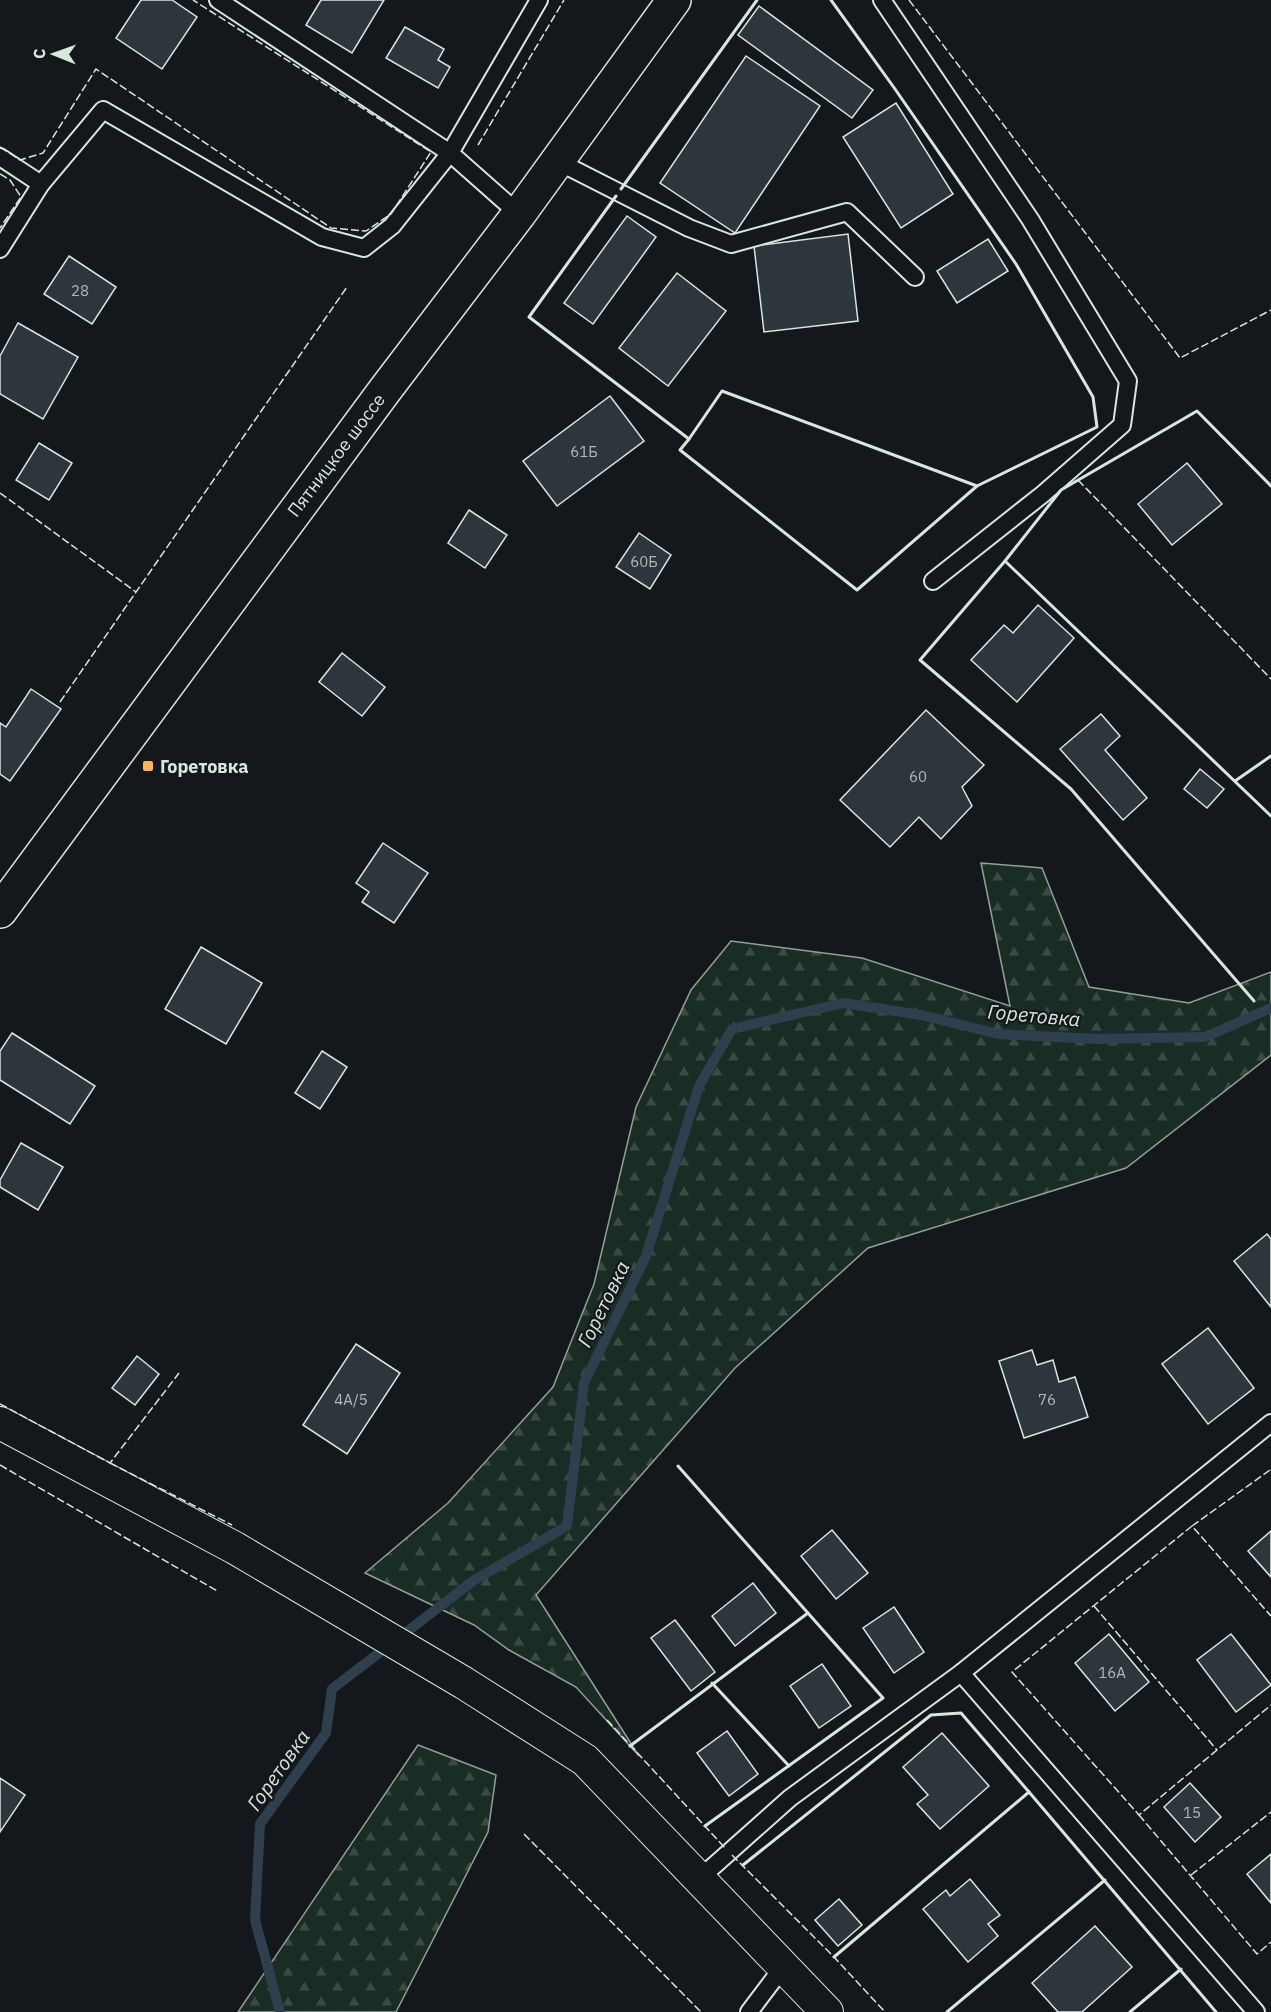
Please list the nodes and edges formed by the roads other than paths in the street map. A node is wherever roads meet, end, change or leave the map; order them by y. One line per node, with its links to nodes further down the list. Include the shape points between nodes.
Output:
1 (218, 0): 5 (lane)
2 (538, 0): 5 (lane)
3 (674, 0): 7 (main road, Пятницкое шоссе)
4 (882, 0): 12 (lane, via 1030,219 1128,381 1122,425)
5 (450, 153): 8 (lane, via 392,226 364,248 322,237 103,110); 9 (lane)
6 (0, 157): 8 (lane)
7 (557, 161): 9 (main road, Пятницкое шоссе); 11 (lane, via 689,228 731,244 847,212)
8 (41, 184): 10 (lane)
9 (519, 214): 13 (main road, Пятницкое шоссе)
10 (0, 249)
11 (915, 277)
12 (933, 581)
13 (0, 911)
14 (0, 1423): 17 (street, via 235,1548 454,1677 585,1760)
15 (1271, 1423): 16 (lane)
16 (961, 1673): 17 (lane, via 790,1798); 21 (lane)
17 (699, 1879): 18 (street)
18 (783, 1967): 19 (lane); 20 (street)
19 (749, 2012)
20 (827, 2012)
21 (1256, 2012)

